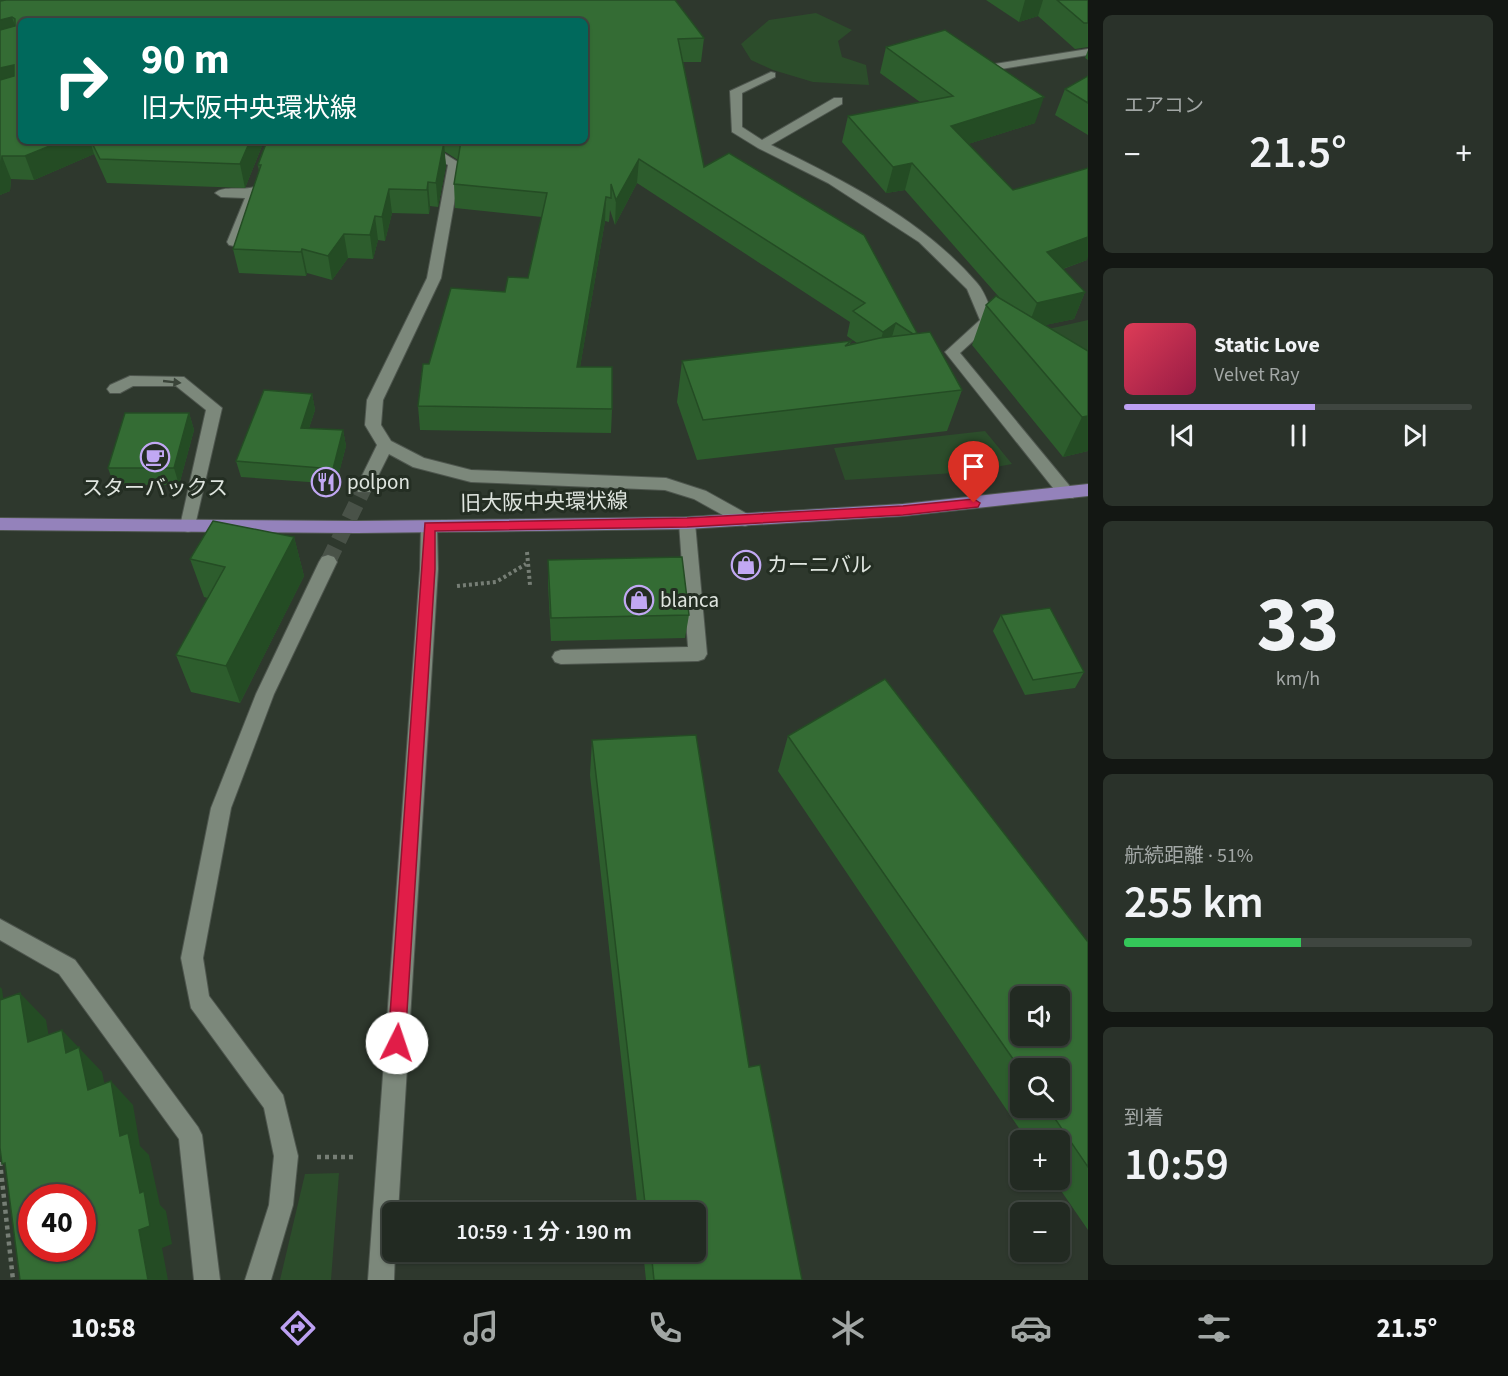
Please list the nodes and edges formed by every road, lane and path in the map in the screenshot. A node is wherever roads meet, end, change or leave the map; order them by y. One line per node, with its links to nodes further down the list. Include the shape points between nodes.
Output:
1 (1088, 52): 2 (street)
2 (976, 70)
3 (771, 75): 6 (street, via 736,91 736,129)
4 (838, 101): 6 (street)
5 (420, 144): 12 (street, via 454,164 434,278 375,400 373,425)
6 (762, 145): 15 (street, via 833,180 924,238 973,287 988,321 952,352)
7 (260, 174): 9 (street)
8 (221, 193): 9 (street)
9 (252, 194): 10 (street)
10 (234, 243)
11 (115, 389): 19 (street, one-way to 19, via 130,381 179,381 214,408)
12 (386, 445): 13 (street); 16 (street, via 419,463 471,476 666,484 700,495)
13 (364, 489)
14 (1088, 490): 15 (main road, 旧大阪中央環状線)
15 (1067, 494): 16 (main road, 旧大阪中央環状線)
16 (745, 520): 17 (main road, 旧大阪中央環状線)
17 (687, 523): 20 (main road, 旧大阪中央環状線); 26 (street, via 698,654)
18 (0, 524): 19 (main road, 旧大阪中央環状線)
19 (188, 526): 20 (main road, 旧大阪中央環状線)
20 (429, 526): 32 (street)
21 (527, 552): 23 (path)
22 (328, 562): 31 (street, via 265,694 221,808 192,958 199,1000 275,1103 286,1156 281,1205)
23 (526, 564): 24 (path); 25 (path, via 496,582)
24 (530, 585)
25 (454, 586)
26 (561, 657)
27 (0, 929): 30 (street, via 67,968 190,1135)
28 (0, 1162): 29 (path)
29 (14, 1280)
30 (207, 1280)
31 (258, 1280)
32 (381, 1280)

